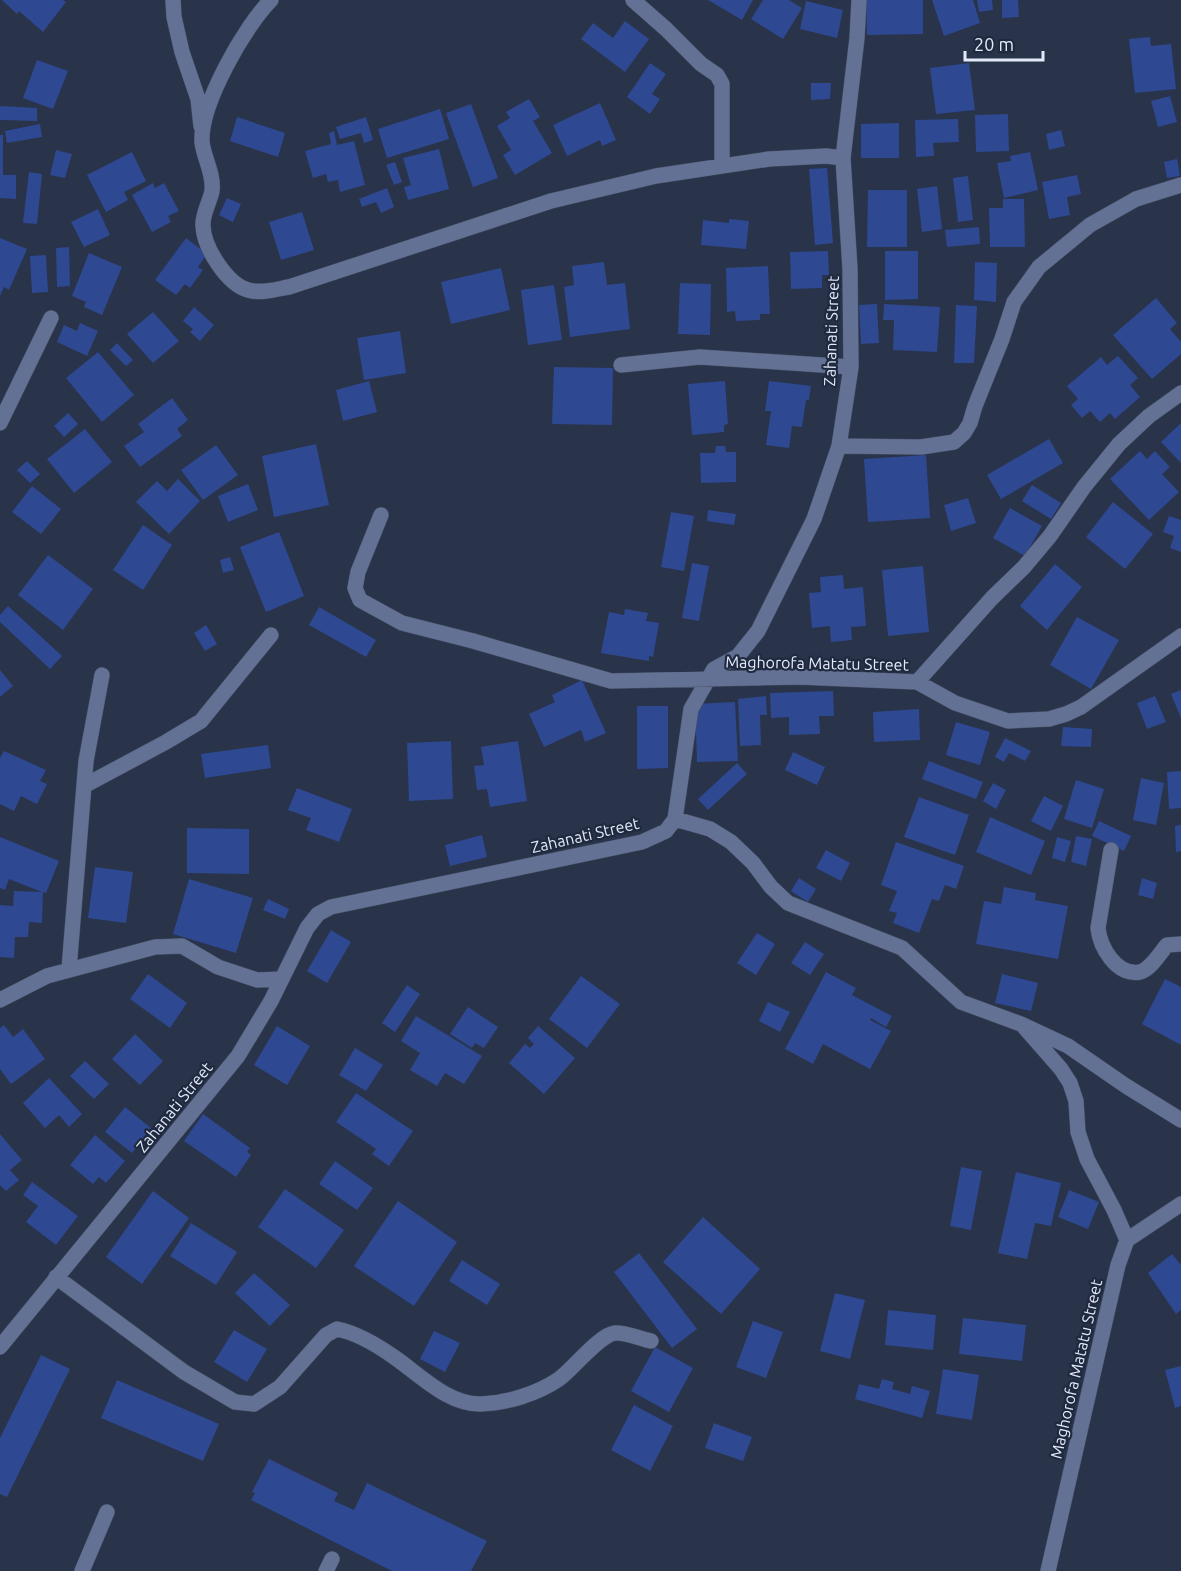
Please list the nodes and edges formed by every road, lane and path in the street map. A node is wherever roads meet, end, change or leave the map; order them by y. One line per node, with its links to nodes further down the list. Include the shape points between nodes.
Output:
1 (173, 0): 5 (street, via 182,52 198,99)
2 (271, 0): 5 (street, via 242,37 225,69)
3 (633, 0): 7 (street, via 717,75 722,84)
4 (859, 0): 6 (street, Zahanati Street)
5 (202, 141): 7 (street, via 212,191 203,226 208,245 224,273 236,284 258,292 289,287 551,201)
6 (843, 158): 7 (street, via 769,159); 11 (street, Zahanati Street)
7 (722, 165)
8 (1181, 185): 14 (street, via 1136,199 1090,225 1039,267 1014,302 970,423 954,442 921,447)
9 (51, 318): 13 (street)
10 (621, 365): 11 (street, via 700,357)
11 (851, 367): 14 (street, Zahanati Street)
12 (1181, 393): 20 (street, via 1119,444 1050,537)
13 (0, 423)
14 (839, 446): 19 (street, Zahanati Street, via 814,519 758,631 738,656 714,669)
15 (381, 515): 19 (street, Maghorofa Matatu Street, via 355,588 360,600 402,623 611,681)
16 (271, 635): 21 (street, via 201,721)
17 (1181, 636): 20 (street, Maghorofa Matatu Street, via 1082,707 1048,719 1008,721 955,703)
18 (102, 675): 21 (street)
19 (706, 680): 20 (street, Maghorofa Matatu Street, via 799,677); 22 (street, Zahanati Street, via 691,709)
20 (917, 682)
21 (84, 786): 25 (street)
22 (675, 819): 26 (street, Zahanati Street, via 666,831 642,842 331,907 318,914 307,928); 28 (street, via 710,829 730,842 788,903 902,948 961,1002)
23 (1112, 850): 24 (street, via 1098,928 1104,951 1114,963 1140,972 1167,945)
24 (1181, 944)
25 (69, 969): 26 (street, via 155,947 182,946 218,967 257,980); 27 (street)
26 (282, 979): 32 (street, Zahanati Street, via 238,1056)
27 (0, 1000)
28 (1021, 1024): 29 (street, via 1068,1046); 31 (street, via 1070,1083 1087,1159)
29 (1181, 1120)
30 (1181, 1204): 31 (street)
31 (1127, 1240): 37 (street, Maghorofa Matatu Street)
32 (56, 1277): 33 (street, via 184,1372 235,1402 254,1404 280,1387 326,1335 337,1329 352,1332 392,1355 448,1396 463,1403 481,1404 524,1396 558,1379 604,1336 617,1333); 34 (street, Zahanati Street)
33 (651, 1341)
34 (0, 1347)
35 (107, 1512): 36 (street)
36 (82, 1571)
37 (1048, 1571)

